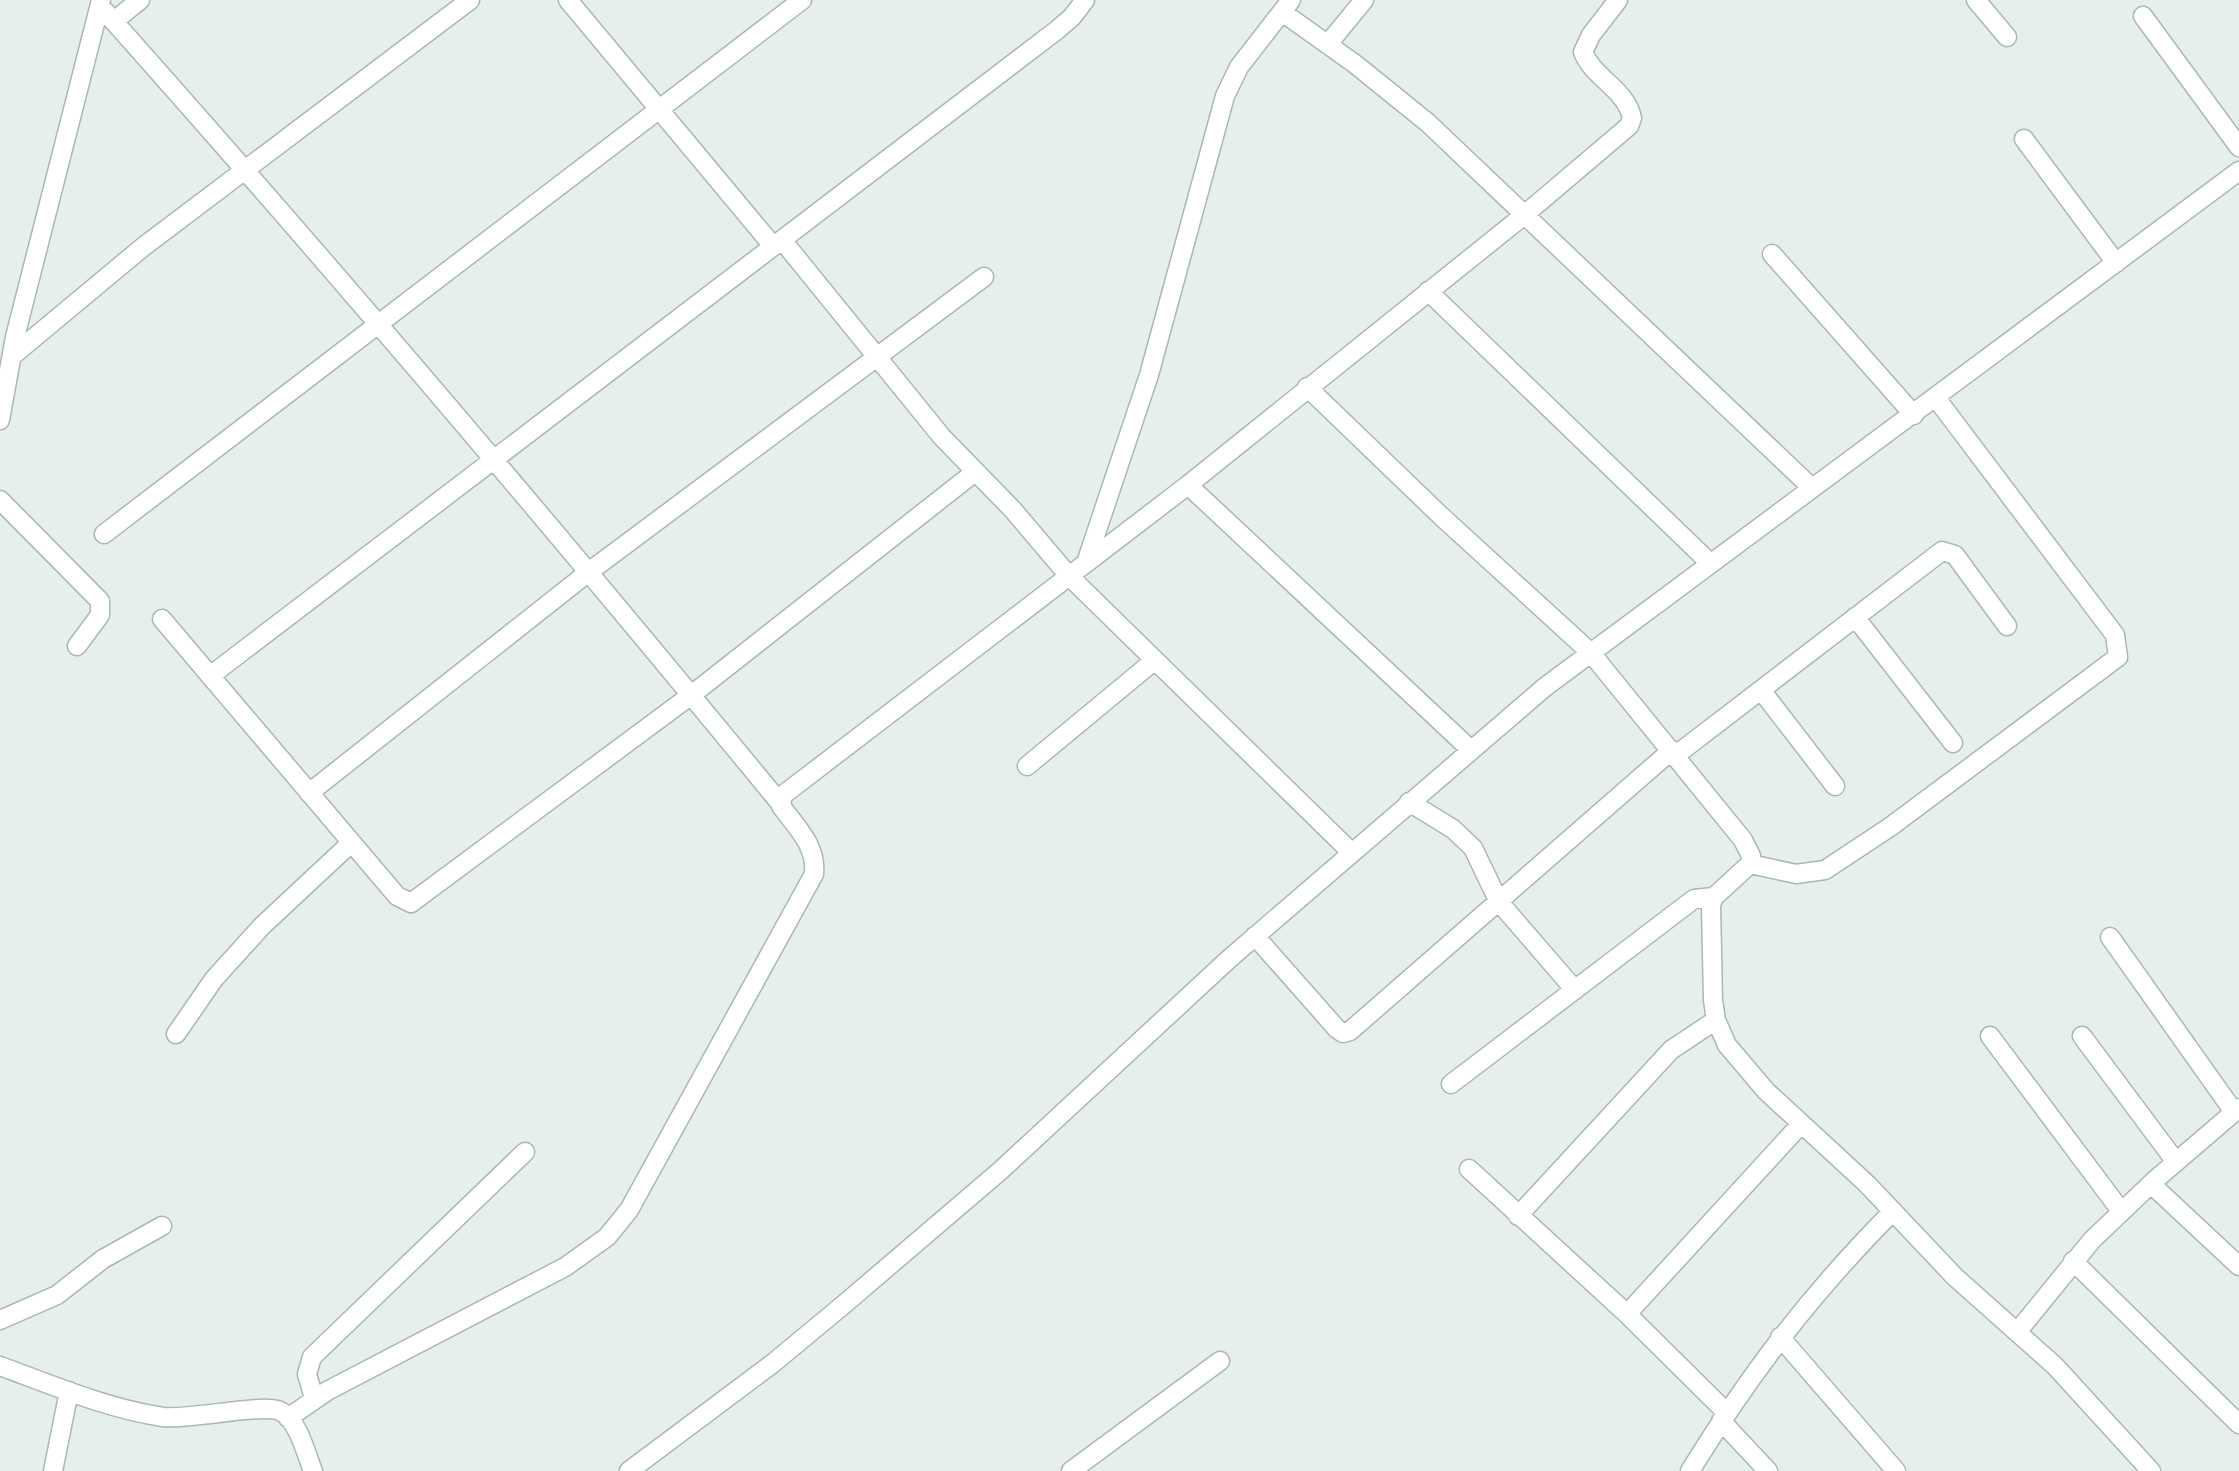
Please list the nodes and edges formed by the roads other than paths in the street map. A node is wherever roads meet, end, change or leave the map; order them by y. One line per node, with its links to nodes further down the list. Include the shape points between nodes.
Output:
1 (141, 0): 12 (street)
2 (470, 0): 19 (street)
3 (568, 0): 15 (street)
4 (802, 0): 15 (street)
5 (1085, 0): 21 (street, via 1057,30)
6 (1364, 0): 14 (street)
7 (1618, 0): 20 (street, via 1583,52 1624,99 1632,118 1629,126)
8 (1976, 0): 13 (street)
9 (101, 3): 12 (street); 27 (street)
10 (1287, 6): 14 (street); 39 (street, via 1239,67 1225,96 1149,374)
11 (2143, 16): 17 (street)
12 (114, 21): 19 (street)
13 (2007, 37)
14 (1328, 44): 20 (street, via 1428,123)
15 (660, 108): 21 (street); 26 (street)
16 (2024, 139): 23 (street)
17 (2239, 147)
18 (2239, 171): 23 (street)
19 (247, 172): 26 (street); 27 (street, via 143,247)
20 (1523, 216): 25 (street); 36 (street)
21 (778, 243): 28 (street); 33 (street)
22 (1772, 254): 31 (street)
23 (2116, 263): 30 (street)
24 (984, 276): 28 (street)
25 (1429, 291): 29 (street); 40 (street)
26 (378, 326): 33 (street); 38 (street)
27 (12, 356): 32 (street)
28 (876, 356): 34 (street); 41 (street)
29 (1307, 387): 35 (street); 47 (street)
30 (1936, 398): 31 (street); 62 (street, via 2115,635 2118,657 1825,870 1796,874)
31 (1914, 415): 36 (street)
32 (0, 420)
33 (493, 458): 41 (street); 49 (street)
34 (975, 472): 42 (street); 51 (street)
35 (1188, 485): 39 (street); 53 (street)
36 (1812, 488): 40 (street)
37 (0, 500): 46 (street, via 100,601 100,615)
38 (104, 534)
39 (1086, 563): 42 (street)
40 (1710, 563): 47 (street)
41 (590, 571): 51 (street); 57 (street)
42 (1069, 576): 48 (street); 59 (street, via 789,790)
43 (1856, 617): 45 (street, via 1942,551 1955,555); 50 (street); 52 (street)
44 (162, 619): 49 (street)
45 (2007, 626)
46 (77, 646)
47 (1591, 653): 53 (street); 54 (street)
48 (1155, 660): 55 (street); 61 (street)
49 (210, 676): 57 (street)
50 (1761, 690): 54 (street); 56 (street)
51 (690, 696): 59 (street); 60 (street, via 411,902 397,896)
52 (1953, 743)
53 (1471, 750): 58 (street)
54 (1674, 753): 62 (street, via 1743,840); 64 (street)
55 (1027, 766)
56 (1835, 786)
57 (309, 793): 60 (street)
58 (1409, 802): 61 (street); 64 (street, via 1453,829 1473,848)
59 (780, 803): 92 (street, via 811,847 816,860 814,874 620,1223 565,1267)
60 (351, 843): 69 (street, via 244,946 214,979)
61 (1351, 852): 65 (street)
62 (1750, 864): 63 (street)
63 (1714, 897): 67 (street, via 1694,899); 68 (street, via 1710,917)
64 (1499, 902): 65 (street, via 1356,1028 1343,1033); 67 (street)
65 (1255, 936): 98 (street, via 1000,1171 871,1282 772,1364)
66 (2110, 937): 73 (street)
67 (1571, 985): 72 (street)
68 (1716, 1020): 74 (street, via 1727,1045 1752,1076); 81 (street, via 1671,1050)
69 (176, 1034)
70 (1990, 1036): 80 (street)
71 (2082, 1036): 76 (street)
72 (1451, 1084)
73 (2236, 1110): 76 (street)
74 (1801, 1124): 79 (street); 85 (street)
75 (525, 1152): 92 (street, via 312,1357 307,1374)
76 (2176, 1162): 78 (street)
77 (1469, 1169): 81 (street)
78 (2151, 1184): 80 (street); 84 (street)
79 (1893, 1211): 87 (street, via 1955,1277); 88 (street)
80 (2121, 1211): 83 (street)
81 (1518, 1216): 85 (street)
82 (162, 1226): 86 (street, via 103,1259 57,1295)
83 (2073, 1261): 87 (street); 95 (street)
84 (2239, 1266)
85 (1627, 1314): 93 (street)
86 (0, 1320)
87 (2018, 1331): 103 (street)
88 (1780, 1336): 93 (street); 102 (street)
89 (1220, 1361): 99 (street)
90 (0, 1366): 91 (street)
91 (69, 1391): 94 (street, via 164,1417 265,1409 280,1411); 96 (street)
92 (314, 1398): 94 (street)
93 (1724, 1416): 100 (street); 101 (street)
94 (288, 1418): 97 (street)
95 (2239, 1424)
96 (52, 1471)
97 (313, 1471)
98 (628, 1471)
99 (1071, 1471)
100 (1690, 1471)
101 (1768, 1471)
102 (1896, 1471)
103 (2151, 1471)

